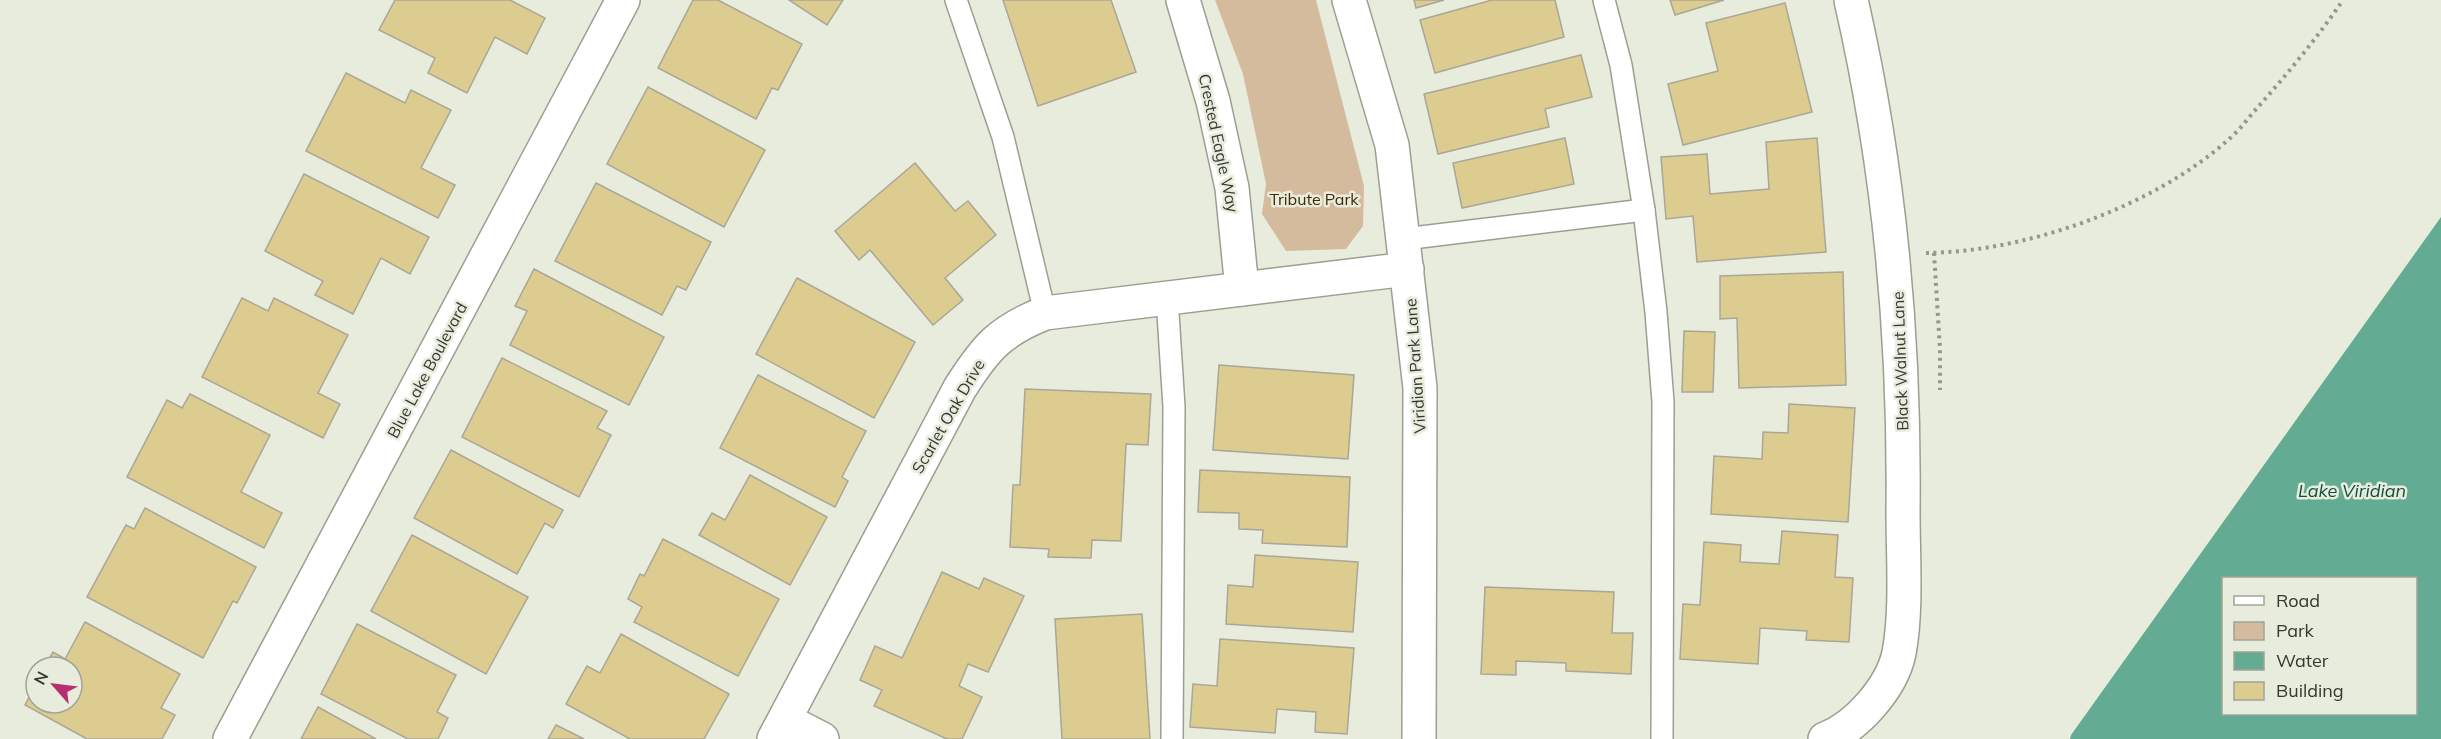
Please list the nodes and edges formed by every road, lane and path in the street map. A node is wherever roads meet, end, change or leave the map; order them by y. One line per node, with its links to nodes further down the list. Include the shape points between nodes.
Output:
1 (623, 0): 15 (street, Blue Lake Boulevard)
2 (956, 0): 13 (lane, via 1004,137)
3 (1183, 0): 11 (street, Crested Eagle Way, via 1213,101 1232,188)
4 (1349, 0): 9 (street, Viridian Park Lane, via 1392,145)
5 (1604, 0): 8 (lane, via 1622,65)
6 (1851, 0): 10 (street, Black Walnut Lane, via 1869,82)
7 (2343, 0): 10 (path, via 2228,140 2179,177 2139,200 2053,232 1994,246)
8 (1644, 210): 9 (lane); 19 (lane, via 1663,402)
9 (1406, 254): 11 (street, Scarlet Oak Drive); 18 (street, Viridian Park Lane, via 1420,388)
10 (1894, 254): 20 (street, Black Walnut Lane, via 1902,388 1903,605 1899,654 1888,679 1861,716)
11 (1242, 289): 12 (street, Scarlet Oak Drive)
12 (1167, 298): 13 (street, Scarlet Oak Drive); 17 (lane, via 1174,407)
13 (1045, 313): 14 (street, Scarlet Oak Drive, via 1018,324 998,339 960,388)
14 (780, 729): 16 (street)
15 (230, 739)
16 (822, 739)
17 (1172, 739)
18 (1419, 739)
19 (1662, 739)
20 (1825, 739)

